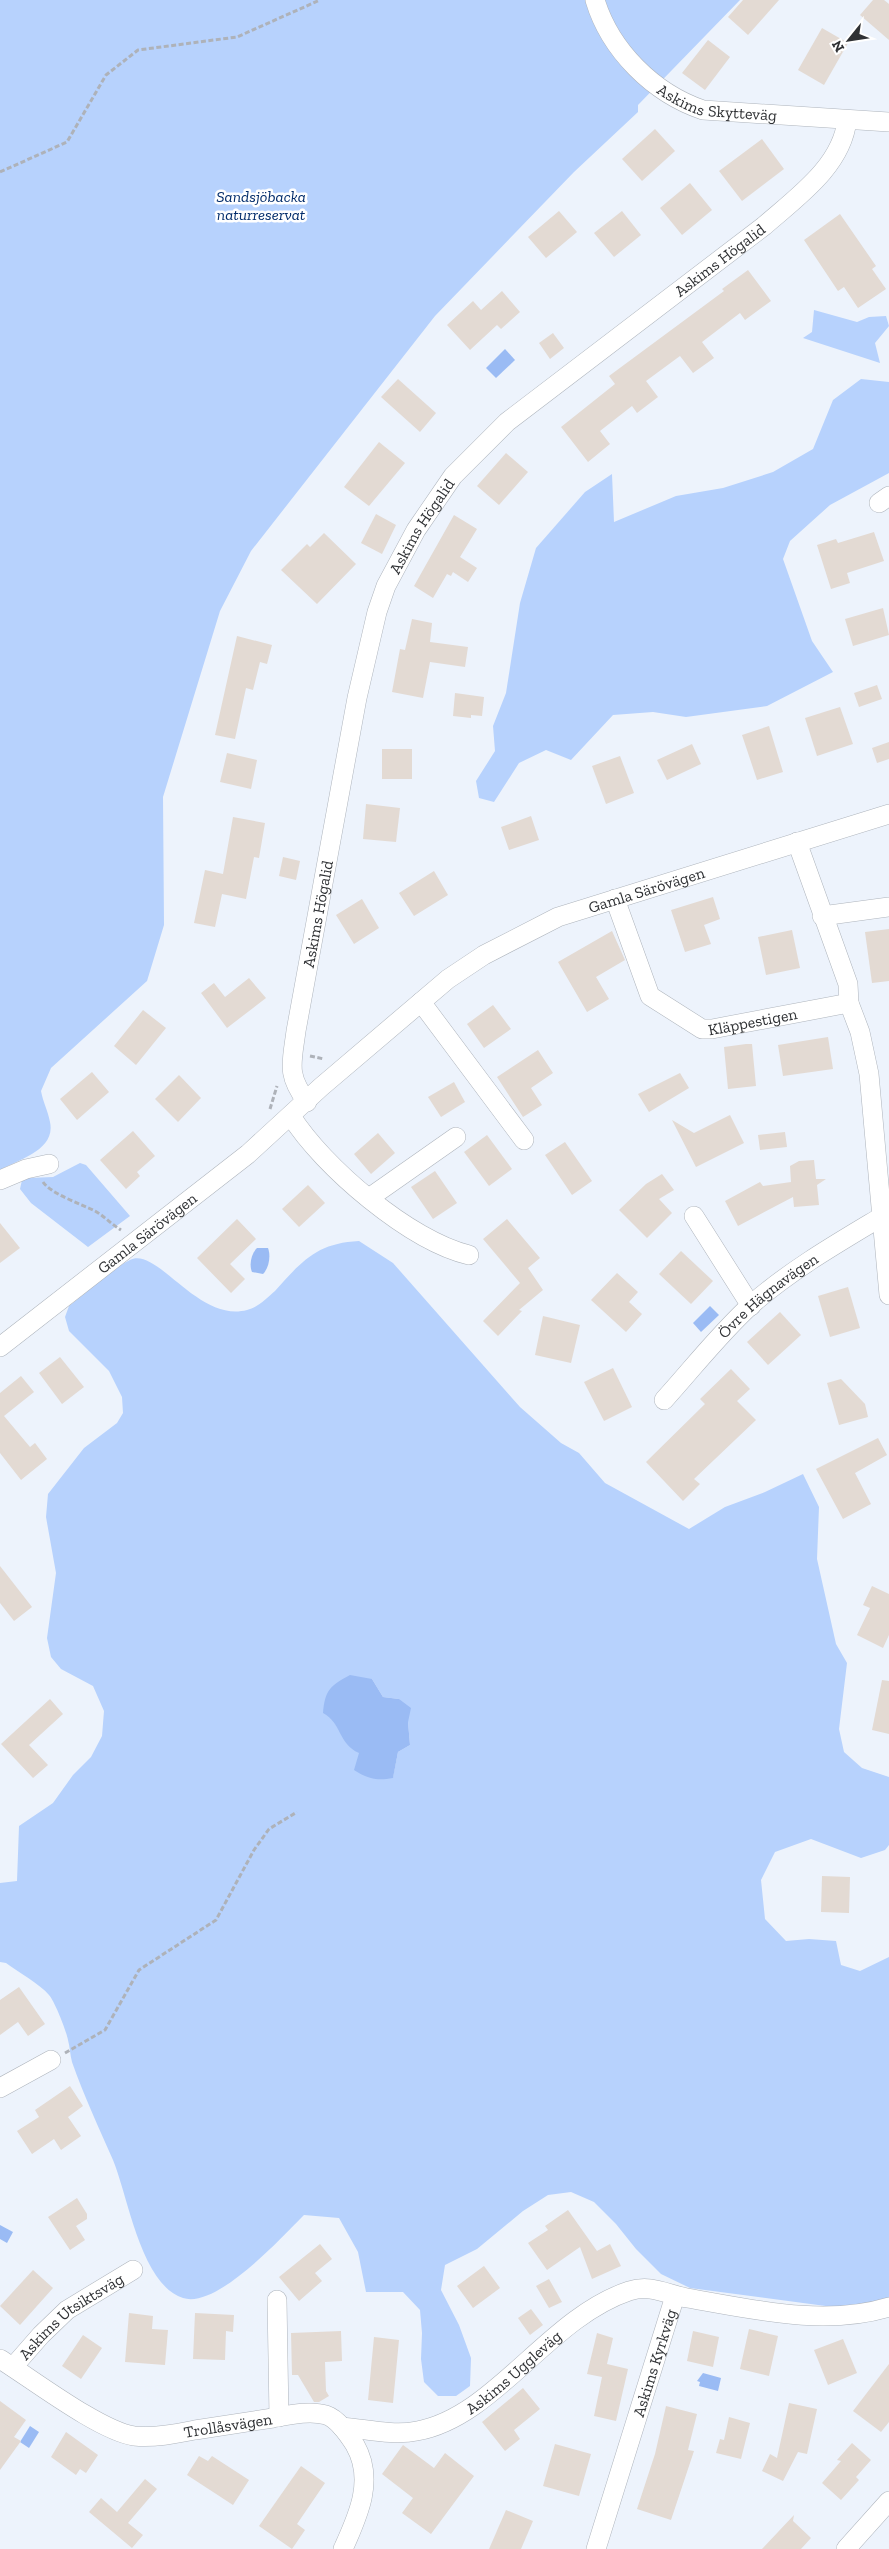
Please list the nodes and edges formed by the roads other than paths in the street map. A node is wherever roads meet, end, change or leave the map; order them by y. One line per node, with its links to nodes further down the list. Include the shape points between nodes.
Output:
1 (595, 0): 2 (street, Askims Skytteväg, via 614,42 637,69 679,101 703,110)
2 (846, 120): 3 (street, Askims Skytteväg); 11 (street, Askims Högalid, via 845,135 838,150 827,167 798,196 764,226 507,422 453,476 400,559 377,612 357,698 296,1031 292,1080)
3 (889, 122)
4 (889, 814): 5 (street, Gamla Särövägen)
5 (797, 842): 6 (street, Gamla Särövägen); 8 (street)
6 (615, 899): 9 (street, Gamla Särövägen, via 558,918 484,955); 10 (street, Kläppestigen, via 650,996 702,1029)
7 (889, 907): 8 (street)
8 (822, 916): 10 (street, via 848,984)
9 (421, 1002): 11 (street, Gamla Särövägen); 14 (street)
10 (849, 1003): 19 (street, via 860,1032 868,1074)
11 (306, 1102): 12 (street, Gamla Särövägen)
12 (291, 1116): 17 (street, via 311,1144); 23 (street, Gamla Särövägen, via 248,1154)
13 (456, 1137): 17 (street)
14 (524, 1140)
15 (41, 1166): 16 (street)
16 (0, 1180)
17 (369, 1198): 20 (street, via 408,1228 436,1244)
18 (694, 1216): 22 (street)
19 (885, 1216): 21 (street); 22 (street, Övre Hägnavägen, via 794,1271)
20 (468, 1255)
21 (889, 1296)
22 (751, 1306): 24 (street, Övre Hägnavägen)
23 (0, 1347)
24 (664, 1400)
25 (51, 2060): 26 (street)
26 (0, 2088)
27 (133, 2270): 31 (street, Askims Utsiktsväg, via 67,2310)
28 (675, 2296): 30 (street, Askims Kyrkväg, via 774,2313 829,2316 876,2312); 33 (street, Askims Uggleväg, via 654,2288 640,2288 592,2308 559,2331 474,2405 439,2424 405,2432); 36 (street, Askims Kyrkväg)
29 (277, 2300): 32 (street)
30 (889, 2307)
31 (7, 2363): 32 (street, Trollåsvägen, via 113,2430 125,2434 174,2434)
32 (279, 2417): 33 (street, Trollåsvägen, via 320,2414)
33 (342, 2427): 35 (street, Trollåsvägen, via 357,2448 364,2476 358,2517)
34 (889, 2501): 37 (street)
35 (343, 2549)
36 (596, 2549)
37 (846, 2549)

